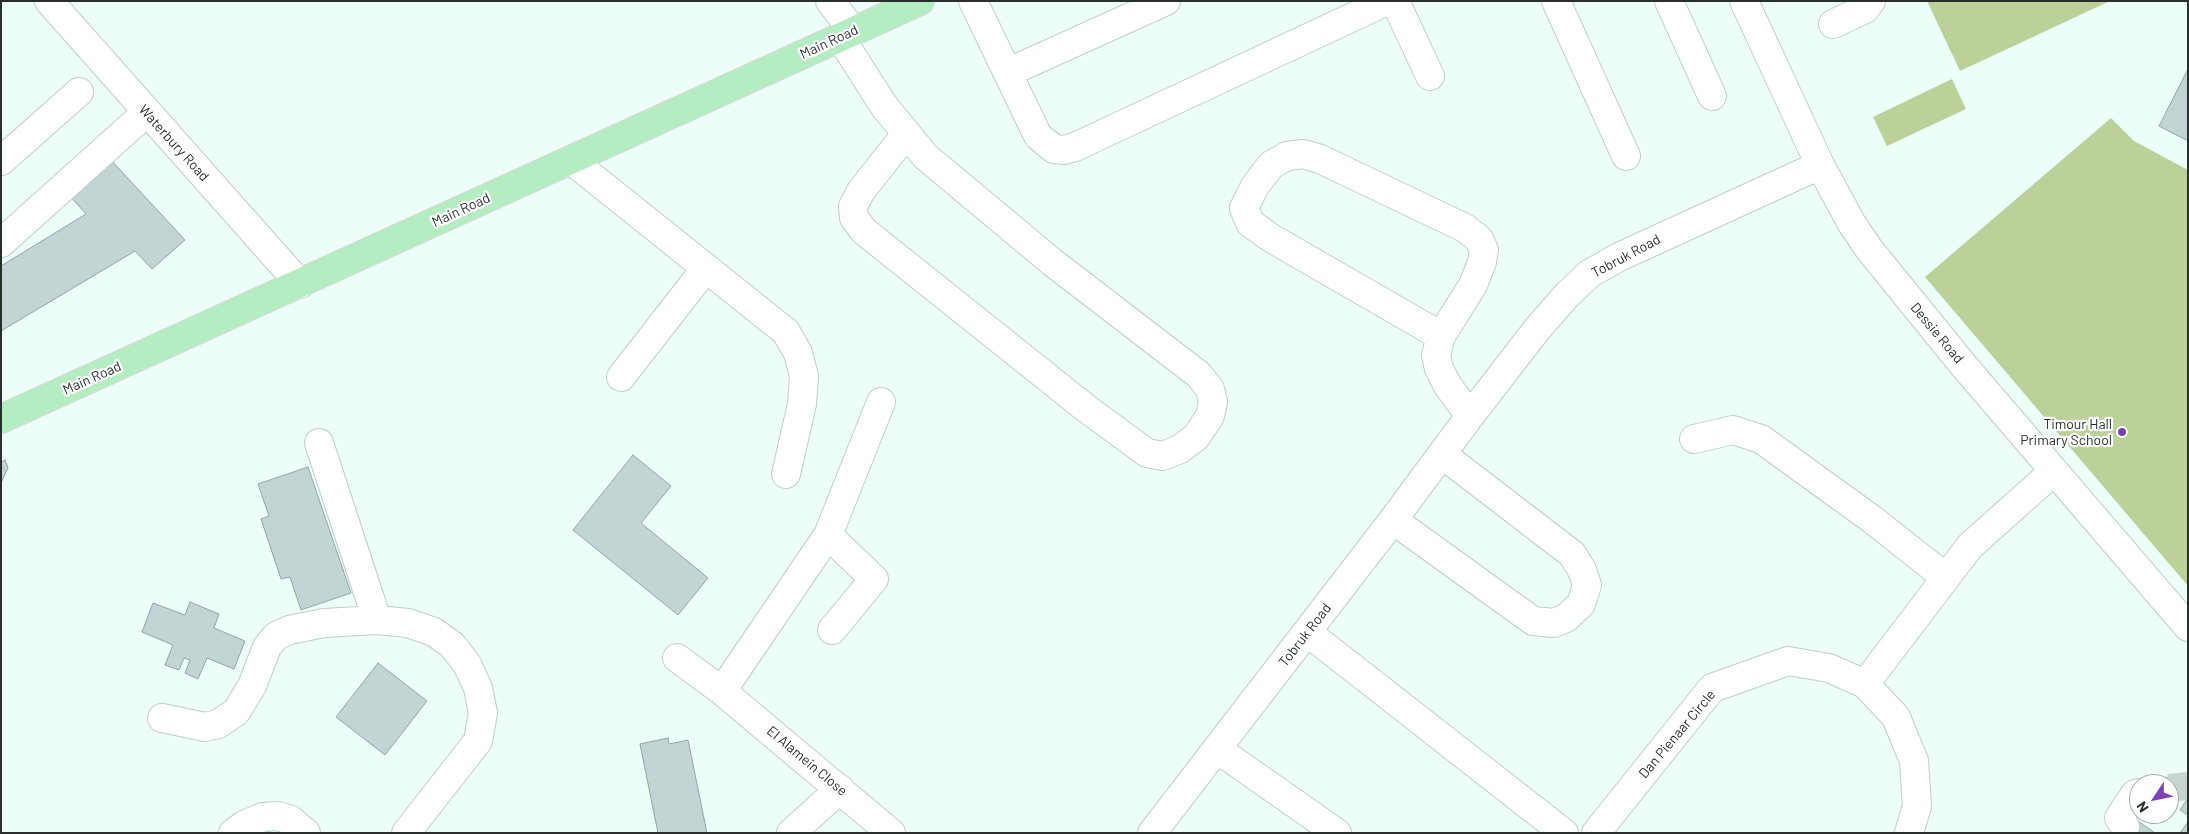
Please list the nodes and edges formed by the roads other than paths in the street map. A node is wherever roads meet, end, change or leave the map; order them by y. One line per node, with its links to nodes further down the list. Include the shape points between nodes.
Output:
1 (49, 1): 18 (street, Waterbury Road)
2 (830, 1): 13 (street)
3 (920, 1): 13 (main road, Main Road)
4 (973, 1): 14 (street)
5 (1166, 1): 14 (street)
6 (1386, 1): 14 (street, via 1064,150 1054,149 1038,136)
7 (1394, 1): 15 (street)
8 (1556, 1): 20 (street)
9 (1669, 1): 17 (street)
10 (1744, 1): 23 (street, Dessie Road)
11 (1871, 1): 12 (street, via 1865,9)
12 (1833, 24)
13 (847, 34): 19 (street, via 884,106); 21 (main road, Main Road)
14 (1009, 72)
15 (1430, 76)
16 (80, 92): 22 (street)
17 (1712, 96)
18 (147, 112): 24 (street); 26 (street, Waterbury Road)
19 (906, 134): 19 (street, via 860,191 853,206 854,218 864,231 1079,403 1148,453 1163,456 1180,450 1196,437 1210,416 1213,402 1210,389 1199,375 999,218 925,156)
20 (1626, 156)
21 (571, 160): 25 (street); 26 (main road, Main Road)
22 (1, 161)
23 (1820, 165): 30 (street, Tobruk Road, via 1627,253 1590,274 1538,328); 35 (street, Dessie Road, via 1852,224 1886,273)
24 (1, 243)
25 (706, 268): 28 (street); 36 (street, via 786,332 798,353 804,376 802,404)
26 (300, 284): 31 (main road, Main Road)
27 (1441, 336): 27 (street, via 1473,285 1484,250 1479,239 1465,228 1320,159 1303,154 1287,156 1271,165 1244,208 1250,223); 30 (street, via 1436,355 1439,369)
28 (621, 377)
29 (881, 402): 38 (street)
30 (1470, 416): 34 (street, Tobruk Road)
31 (1, 419)
32 (1694, 439): 39 (street, via 1733,430 1761,439 1874,520)
33 (318, 443): 40 (street)
34 (1443, 455): 37 (street, Tobruk Road); 37 (street, via 1572,554 1587,585 1582,604 1566,618 1554,623 1533,621)
35 (2054, 471): 39 (street, via 1988,528); 41 (street, Dessie Road)
36 (786, 474)
37 (1393, 520): 43 (street, Tobruk Road)
38 (828, 535): 42 (street, via 874,579); 46 (street)
39 (1945, 577): 45 (street)
40 (377, 620): 47 (street, via 324,623 276,636 267,647 252,686 236,712 218,724 205,727); 54 (street, via 408,623 434,632 452,645 478,688 483,713 478,741)
41 (2188, 627)
42 (832, 630)
43 (1307, 632): 48 (street, Tobruk Road); 59 (street)
44 (678, 658): 46 (street, El Alamein Close)
45 (1865, 684): 60 (street, Dan Pienaar Circle, via 1829,668 1788,661 1712,688); 61 (street, Dan Pienaar Circle, via 1896,717 1914,761 1917,806)
46 (722, 690): 49 (street, El Alamein Close)
47 (162, 718)
48 (1217, 749): 57 (street, Tobruk Road); 58 (street)
49 (840, 788): 55 (street); 56 (street, El Alamein Close)
50 (2129, 803): 51 (street, via 2119,818)
51 (2125, 827)
52 (233, 833): 53 (street, via 263,816 278,816 290,820)
53 (306, 833)
54 (406, 833)
55 (791, 833)
56 (891, 833)
57 (1152, 833)
58 (1337, 833)
59 (1564, 833)
60 (1596, 833)
61 (1909, 833)

